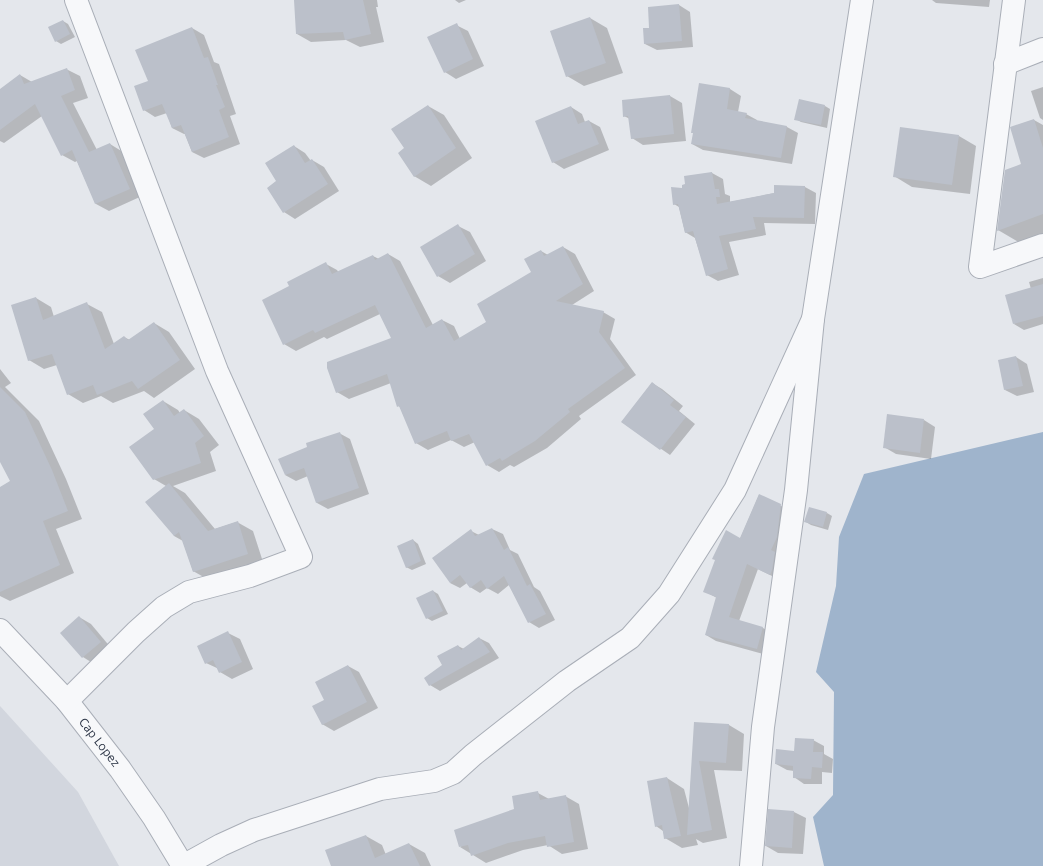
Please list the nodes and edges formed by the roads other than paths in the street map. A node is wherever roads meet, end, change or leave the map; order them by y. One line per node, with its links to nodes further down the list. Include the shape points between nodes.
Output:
1 (76, 0): 9 (street, via 217,371 301,557 250,576 189,592 164,607)
2 (862, 0): 7 (street)
3 (1014, 0): 5 (street)
4 (1043, 49): 5 (street)
5 (1005, 64): 6 (street, via 980,267)
6 (1043, 245)
7 (813, 319): 10 (street, via 735,490 669,594 630,638 567,681 453,773 434,781 380,789 254,830); 11 (street, via 796,490 763,727)
8 (0, 630): 9 (street, Cap Lopez)
9 (67, 701): 10 (street, Cap Lopez, via 120,769)
10 (183, 866)
11 (751, 866)

